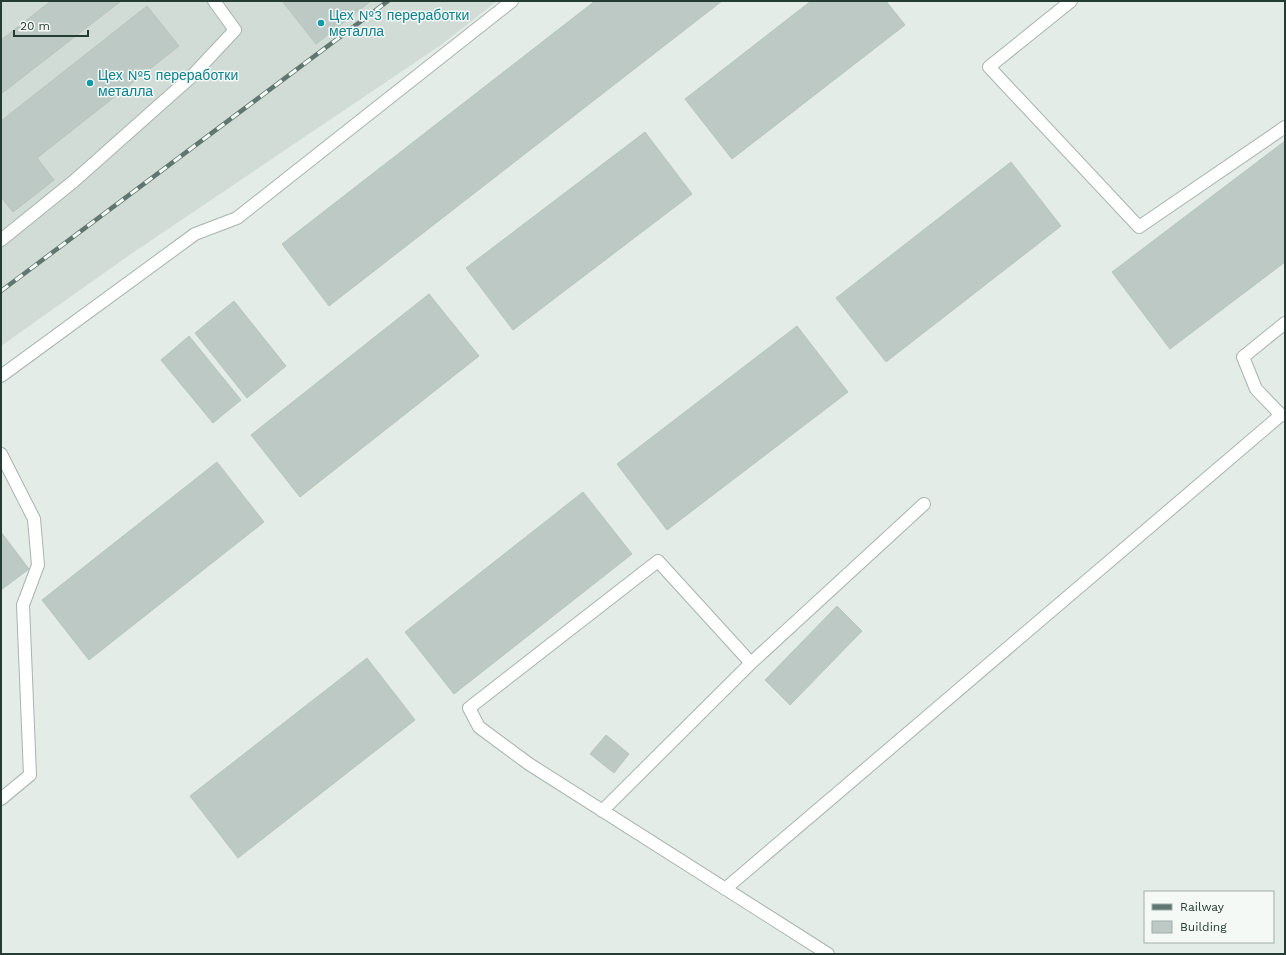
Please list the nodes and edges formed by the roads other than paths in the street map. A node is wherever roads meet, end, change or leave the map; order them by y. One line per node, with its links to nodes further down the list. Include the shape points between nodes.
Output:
1 (214, 1): 5 (lane, via 235,30 191,78 74,181)
2 (512, 1): 7 (lane, via 237,218 195,234)
3 (1071, 1): 4 (lane, via 989,67 1139,227)
4 (1285, 127)
5 (1, 240)
6 (1285, 323): 8 (lane, via 1243,357 1256,389)
7 (1, 376)
8 (1283, 415): 14 (lane)
9 (1, 454): 12 (lane, via 34,519 38,565 23,605 30,775)
10 (924, 504): 11 (lane)
11 (751, 663): 13 (lane); 13 (lane, via 658,561 469,708 479,727 529,764)
12 (1, 799)
13 (602, 811): 14 (lane)
14 (725, 889): 15 (lane)
15 (828, 954)

